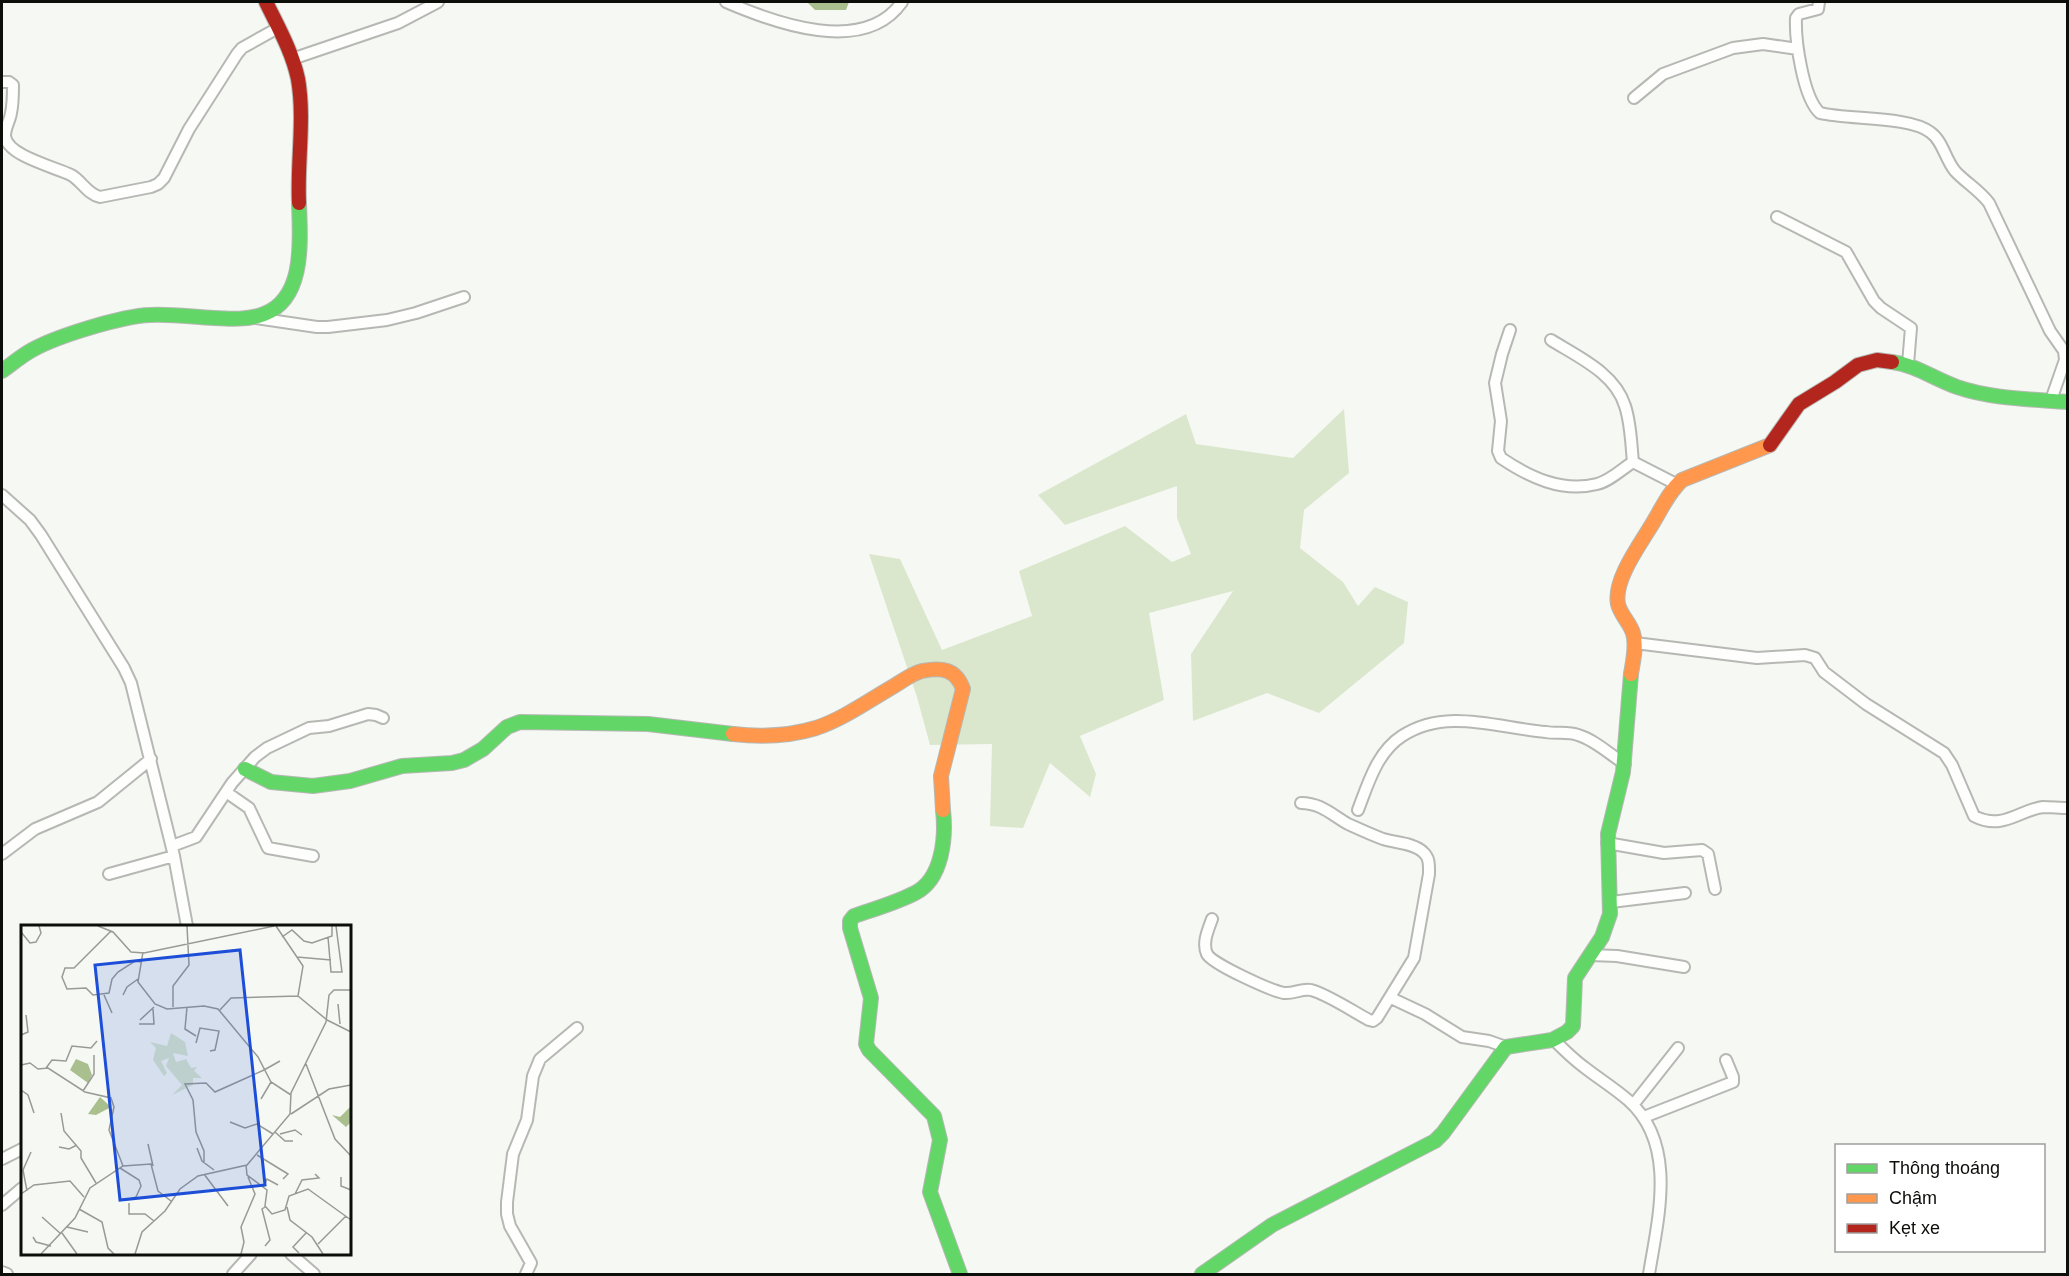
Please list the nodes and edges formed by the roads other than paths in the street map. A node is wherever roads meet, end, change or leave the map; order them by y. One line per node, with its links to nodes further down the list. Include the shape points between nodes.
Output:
1 (266, 2): 6 (street)
2 (438, 2): 8 (street, via 398,23)
3 (726, 2): 4 (street, via 786,24 839,31 880,23 894,14)
4 (902, 2)
5 (1819, 2): 7 (street, via 1818,9 1796,18)
6 (278, 28): 8 (street); 9 (street, via 237,54 189,129 164,178 151,188 131,192 94,196 72,176 10,147 5,137 13,85)
7 (1798, 49): 10 (street, via 1763,44 1733,48 1663,74); 18 (street, via 1811,102 1820,113 1910,124 1930,132 1956,172 1989,203 2050,331 2064,351 2065,360)
8 (292, 59): 13 (street, via 299,97 300,253 297,273 282,302)
9 (2, 82)
10 (1634, 98)
11 (1778, 217): 16 (street, via 1846,252 1874,301 1911,328)
12 (464, 297): 13 (street, via 387,320 328,327)
13 (256, 318): 17 (street, via 147,315 112,321 32,350)
14 (1510, 330): 20 (street, via 1495,383 1501,459 1540,481 1571,486 1599,484)
15 (1551, 340): 20 (street, via 1610,380 1620,393)
16 (1908, 364): 18 (street, via 1959,388 2011,398); 21 (street, via 1877,360 1858,366 1799,404 1772,444)
17 (2, 371)
18 (2051, 400): 19 (street)
19 (2067, 402)
20 (1633, 462): 21 (street)
21 (1676, 484): 23 (street, via 1635,549 1619,588 1617,605)
22 (2, 495): 25 (street, via 41,535 124,668)
23 (1635, 643): 26 (street); 30 (street, via 1757,658 1815,658 1824,672 1866,704 1944,753 1974,816 2000,821 2042,807)
24 (383, 718): 27 (street, via 368,714 309,728 261,752)
25 (151, 759): 33 (street); 34 (street, via 98,802 35,829)
26 (1625, 764): 31 (street, via 1576,734 1461,720 1428,724 1401,736 1377,762); 32 (street)
27 (245, 769): 28 (street); 63 (street, via 271,782 313,786 350,781 402,766 464,760 507,727 520,722 648,724 738,736 802,732 833,721 920,671 952,672 963,689 941,776 943,853 923,888 854,916 850,928 871,998 866,1044 927,1107 938,1127 938,1152 930,1192)
28 (226, 792): 33 (street, via 196,837); 35 (street, via 249,808 268,848)
29 (1301, 803): 44 (street, via 1328,809 1347,823 1422,850 1426,855 1429,874 1416,951)
30 (2067, 808)
31 (1358, 810)
32 (1607, 843): 37 (street, via 1664,853 1706,851); 39 (street)
33 (173, 851): 36 (street); 41 (street)
34 (2, 854)
35 (314, 856)
36 (109, 874)
37 (1715, 889)
38 (1685, 893): 39 (street)
39 (1611, 902): 42 (street, via 1607,927)
40 (1212, 919): 44 (street, via 1205,939 1208,956 1259,983 1287,993 1315,992 1373,1021)
41 (187, 925)
42 (1590, 955): 43 (street); 46 (street, via 1575,978 1573,1026)
43 (1684, 967)
44 (1391, 998): 47 (street, via 1462,1037)
45 (577, 1029): 62 (street, via 540,1059 533,1076 527,1120 513,1154 507,1214 531,1263)
46 (1553, 1039): 47 (street); 50 (street)
47 (1506, 1047): 64 (street, via 1435,1141 1272,1225)
48 (1678, 1048): 50 (street)
49 (1726, 1060): 51 (street, via 1733,1082)
50 (1633, 1105): 51 (street)
51 (1644, 1117): 65 (street, via 1660,1156 1661,1198)
52 (21, 1149): 53 (street)
53 (2, 1159)
54 (21, 1189): 55 (street)
55 (2, 1204)
56 (250, 1255): 60 (street)
57 (292, 1255): 61 (street)
58 (2, 1272): 59 (street)
59 (7, 1275)
60 (232, 1275)
61 (314, 1275)
62 (526, 1275)
63 (960, 1275)
64 (1202, 1275)
65 (1650, 1275)

